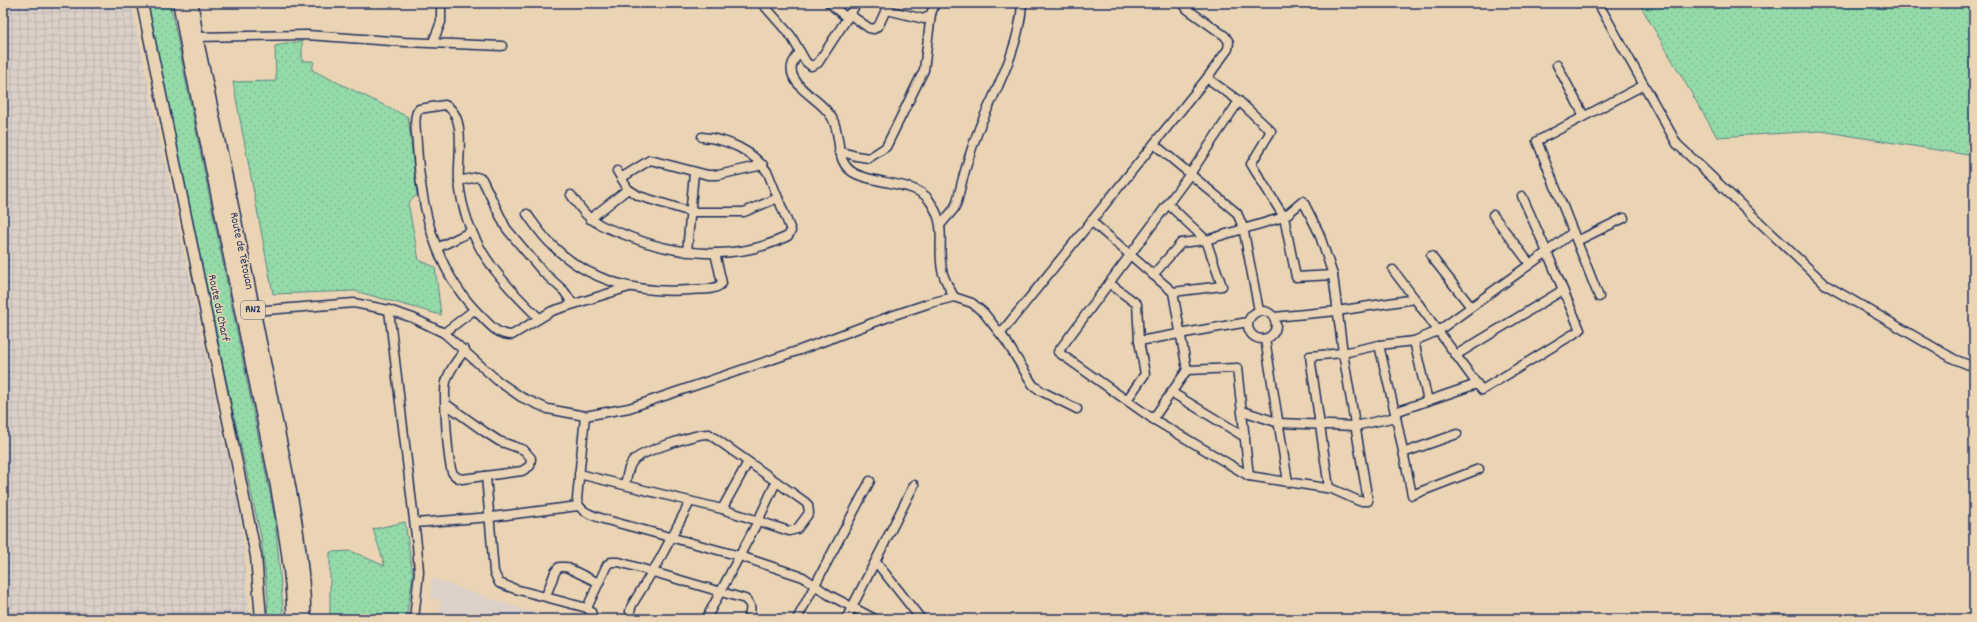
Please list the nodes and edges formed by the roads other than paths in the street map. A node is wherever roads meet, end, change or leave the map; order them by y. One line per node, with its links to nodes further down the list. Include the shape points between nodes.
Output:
1 (142, 3): 132 (street, Route du Charf, via 246,504 256,556)
2 (180, 3): 133 (highway, Route de Tétouan / RN2, via 287,537)
3 (191, 3): 15 (highway, Route de Tétouan / RN2)
4 (441, 3): 16 (street, via 441,22)
5 (762, 3): 18 (street)
6 (829, 3): 14 (street)
7 (857, 3): 14 (street)
8 (935, 3): 13 (street)
9 (1022, 3): 43 (street, via 1018,29 1006,68 970,152 957,202)
10 (1183, 3): 20 (street, via 1229,42 1228,49)
11 (1598, 3): 21 (street)
12 (888, 6): 13 (street, via 924,19); 14 (street, via 879,25 874,29)
13 (931, 14): 26 (street, via 924,70 886,147 878,154 866,158)
14 (848, 16): 18 (street, via 815,65 808,65)
15 (196, 37): 16 (street, via 307,35); 70 (highway, Route de Tétouan / RN2)
16 (433, 42): 17 (street)
17 (502, 46)
18 (800, 52): 26 (street, via 792,62 793,76 830,114 835,125)
19 (1557, 65): 23 (street)
20 (1207, 78): 22 (street); 25 (street)
21 (1644, 85): 23 (street); 87 (street, via 1677,144 1826,285 1954,359)
22 (1239, 101): 29 (street); 39 (street, via 1271,131 1251,164)
23 (1584, 116): 46 (street, via 1537,141)
24 (702, 137): 27 (street, via 727,141)
25 (1154, 144): 29 (street); 42 (street)
26 (839, 151): 43 (street, via 843,162 855,174 882,183 906,187 924,195 930,201)
27 (763, 165): 28 (street, via 718,174); 34 (street)
28 (694, 172): 31 (street, via 650,160 619,174); 36 (street)
29 (1190, 174): 35 (street); 44 (street, via 1237,213)
30 (459, 181): 45 (street); 49 (street, via 460,130 457,115 445,105 420,109 416,114 416,120 422,193 429,228); 66 (street, via 477,177 482,179 506,228)
31 (628, 189): 36 (street, via 639,196); 41 (street)
32 (571, 195): 41 (street)
33 (1522, 196): 51 (street)
34 (778, 198): 36 (street, via 744,212); 52 (street, via 791,231 788,236 756,248)
35 (1168, 204): 47 (street); 53 (street)
36 (691, 212): 50 (street)
37 (527, 214): 60 (street, via 541,234 561,254 604,280)
38 (1493, 215): 55 (street)
39 (1284, 217): 44 (street); 58 (street, via 1296,277); 58 (street, via 1303,201 1319,233)
40 (1624, 218): 48 (street)
41 (590, 219): 50 (street, via 644,242)
42 (1091, 221): 53 (street); 78 (street)
43 (941, 224): 63 (street, via 942,269)
44 (1243, 227): 47 (street); 71 (street)
45 (472, 231): 49 (street); 73 (street, via 493,270)
46 (1573, 232): 48 (street); 51 (street)
47 (1206, 240): 57 (street, via 1181,244); 62 (street, via 1222,286)
48 (1577, 241): 64 (street)
49 (437, 248): 69 (street, via 447,270)
50 (687, 252): 52 (street)
51 (1547, 252): 55 (street); 61 (street)
52 (715, 253): 60 (street, via 722,278 722,283 716,287 684,291)
53 (1130, 255): 57 (street); 59 (street)
54 (1431, 256): 67 (street)
55 (1530, 264): 67 (street)
56 (1393, 270): 65 (street)
57 (1153, 275): 62 (street)
58 (1333, 275): 72 (street)
59 (1109, 283): 81 (street, via 1137,304); 91 (street, via 1058,352)
60 (629, 287): 66 (street)
61 (1563, 290): 86 (street); 89 (street, via 1580,330 1482,390)
62 (1173, 292): 79 (street)
63 (954, 297): 78 (street, via 972,303); 97 (street, via 891,316 629,408)
64 (1599, 297)
65 (1414, 299): 72 (street); 76 (street)
66 (573, 304): 73 (street)
67 (1471, 307): 76 (street)
68 (389, 310): 70 (street, via 354,303); 77 (street); 121 (street)
69 (474, 310): 73 (street, via 492,328 512,336); 77 (street)
70 (254, 311): 134 (highway, Route de Tétouan / RN2, via 298,538)
71 (1259, 311): 74 (street, via 1265,311); 75 (street, via 1254,313)
72 (1337, 311): 74 (street); 85 (street)
73 (539, 318)
74 (1274, 318): 80 (street, via 1275,330)
75 (1248, 322): 79 (street); 80 (street, via 1248,329 1252,335)
76 (1438, 331): 82 (street); 86 (street)
77 (444, 333): 84 (street)
78 (1001, 333): 94 (street, via 1033,385)
79 (1180, 335): 81 (street); 88 (street)
80 (1265, 339): 99 (street)
81 (1139, 341): 91 (street, via 1145,374)
82 (1414, 341): 83 (street); 92 (street)
83 (1379, 345): 85 (street); 96 (street)
84 (465, 350): 93 (street, via 446,383); 97 (street, via 498,381 521,397 548,408)
85 (1343, 353): 100 (street, via 1310,356); 101 (street)
86 (1456, 355): 89 (street)
87 (1974, 367)
88 (1186, 370): 90 (street); 95 (street, via 1237,368)
89 (1477, 384): 92 (street)
90 (1171, 392): 98 (street); 103 (street)
91 (1127, 400): 98 (street)
92 (1428, 401): 96 (street)
93 (446, 404): 108 (street, via 452,472 462,479); 108 (street, via 499,441 524,450 531,458 527,469)
94 (1077, 409)
95 (1243, 411): 99 (street); 103 (street)
96 (1395, 414): 101 (street); 104 (street)
97 (585, 416): 107 (street)
98 (1153, 419): 109 (street)
99 (1279, 423): 100 (street); 112 (street)
100 (1321, 424): 101 (street); 115 (street)
101 (1355, 426): 115 (street, via 1368,500 1359,501)
102 (1457, 434): 104 (street)
103 (1245, 437): 109 (street)
104 (1403, 453): 106 (street, via 1412,495)
105 (748, 462): 111 (street); 113 (street, via 718,439 704,434 635,459); 118 (street)
106 (1479, 469)
107 (579, 474): 113 (street); 117 (street)
108 (486, 476): 119 (street)
109 (1249, 476): 112 (street)
110 (870, 481): 127 (street)
111 (776, 482): 120 (street); 120 (street, via 805,502 809,513 793,531)
112 (1288, 482): 115 (street)
113 (625, 485): 116 (street)
114 (914, 485): 124 (street)
115 (1329, 488)
116 (690, 502): 118 (street); 122 (street)
117 (578, 506): 119 (street); 122 (street, via 583,511 603,519)
118 (722, 509): 120 (street)
119 (490, 517): 121 (street); 129 (street, via 496,579 504,586)
120 (758, 521): 123 (street)
121 (415, 523): 135 (street, via 419,572)
122 (671, 537): 123 (street); 125 (street)
123 (740, 556): 127 (street, via 802,577); 128 (street)
124 (876, 562): 130 (street); 143 (street)
125 (652, 572): 126 (street, via 614,562 607,565); 128 (street); 137 (street, via 632,606)
126 (599, 583): 129 (street, via 566,567 559,567); 131 (street)
127 (814, 586): 130 (street); 140 (street)
128 (721, 592): 138 (street); 139 (street, via 748,602 751,609)
129 (546, 596): 131 (street)
130 (853, 607): 141 (street); 142 (street)
131 (586, 608): 136 (street)
132 (261, 619)
133 (294, 619)
134 (304, 619)
135 (414, 619)
136 (594, 619)
137 (631, 619)
138 (706, 619)
139 (747, 619)
140 (797, 619)
141 (846, 619)
142 (875, 619)
143 (921, 619)

